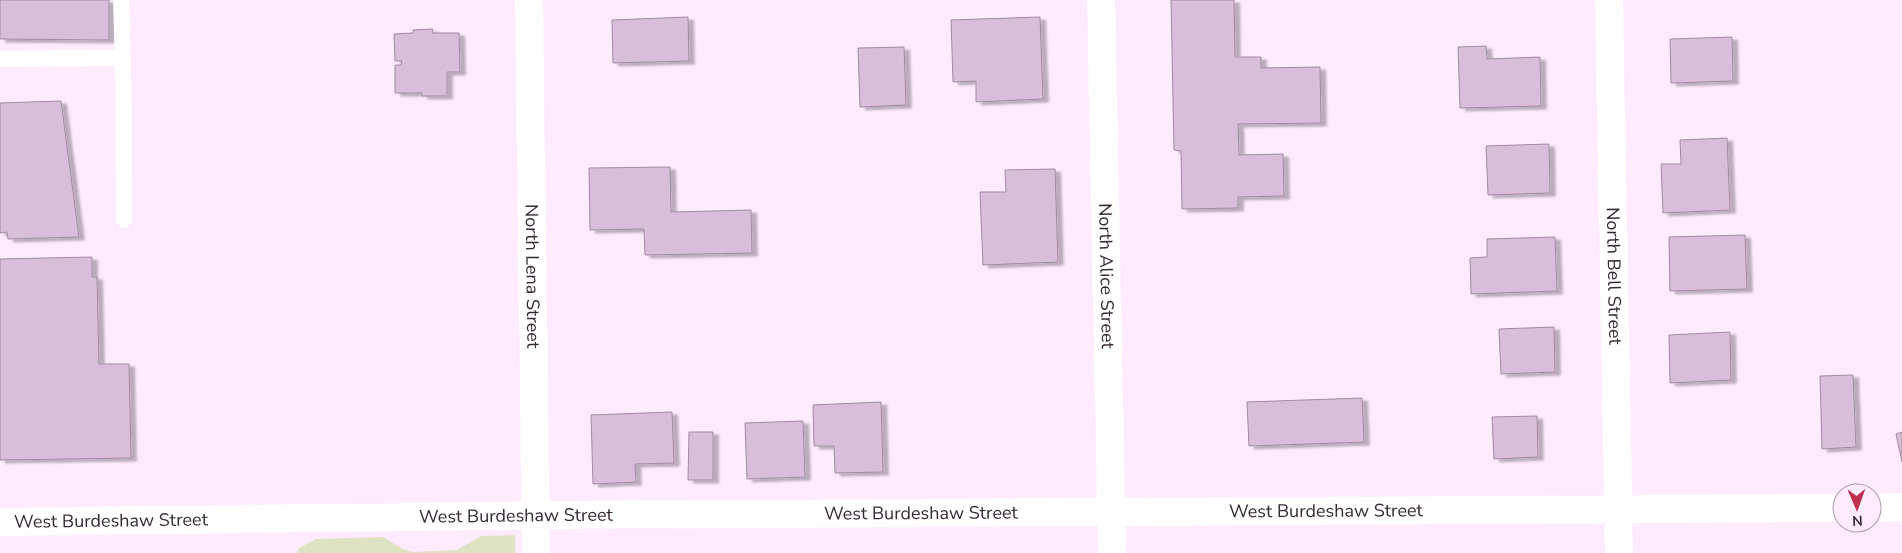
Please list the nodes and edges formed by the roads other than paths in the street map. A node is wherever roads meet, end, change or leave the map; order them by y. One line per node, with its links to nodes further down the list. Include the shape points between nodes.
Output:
1 (121, 0): 5 (lane)
2 (529, 0): 13 (street, North Lena Street)
3 (1101, 0): 12 (street, North Alice Street)
4 (1609, 0): 9 (street, North Bell Street)
5 (122, 58): 6 (lane); 7 (lane)
6 (0, 59)
7 (124, 220)
8 (1902, 507): 11 (street)
9 (1618, 508): 10 (street, West Burdeshaw Street); 12 (street, West Burdeshaw Street); 17 (street, North Bell Street)
10 (1832, 508)
11 (1882, 508)
12 (1111, 513): 13 (street, West Burdeshaw Street); 16 (street, North Alice Street)
13 (536, 516): 14 (street, West Burdeshaw Street); 15 (street, North Lena Street)
14 (0, 522)
15 (536, 553)
16 (1112, 553)
17 (1619, 553)

